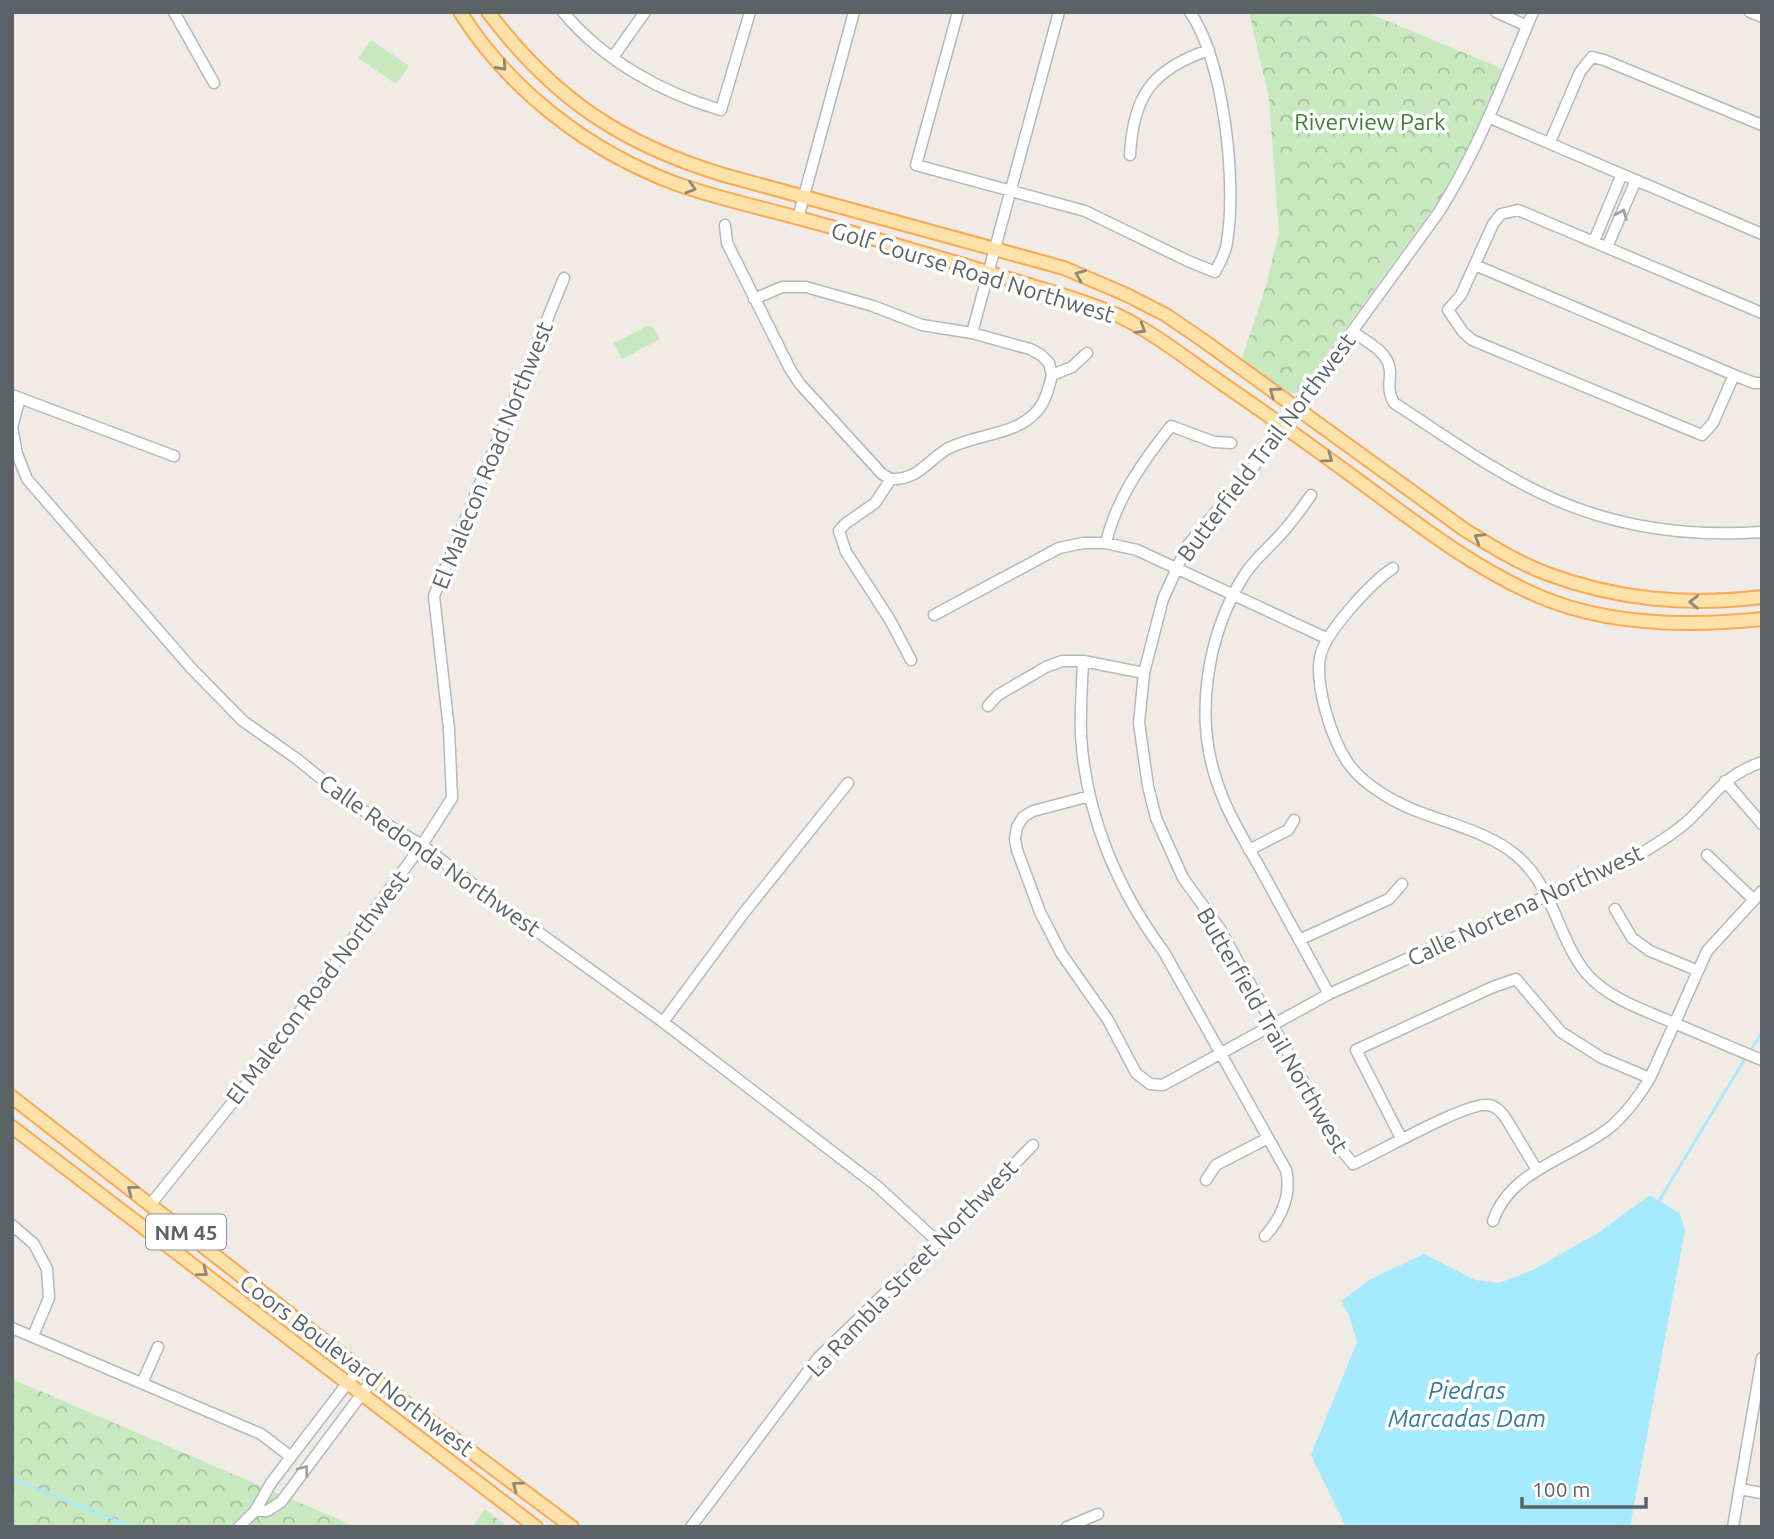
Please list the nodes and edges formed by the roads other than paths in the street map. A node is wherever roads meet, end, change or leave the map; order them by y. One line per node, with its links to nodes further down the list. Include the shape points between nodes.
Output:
1 (174, 12): 18 (street)
2 (460, 12): 27 (main road, Golf Course Road Northwest, one-way to 27, via 476,37 535,99 611,154 680,185)
3 (488, 12): 26 (main road, Golf Course Road Northwest, via 544,77 587,113 687,164)
4 (563, 12): 17 (street)
5 (645, 12): 17 (street)
6 (750, 12): 17 (street, via 722,110 691,101)
7 (854, 12): 26 (street)
8 (958, 12): 25 (street, via 916,165)
9 (1059, 12): 25 (street)
10 (1190, 12): 16 (street)
11 (1496, 12): 15 (street)
12 (1533, 12): 15 (street, Butterfield Trail Northwest)
13 (1751, 12): 14 (street)
14 (1762, 17)
15 (1527, 26): 19 (street, Butterfield Trail Northwest)
16 (1209, 50): 22 (street, via 1181,59 1151,85 1131,130); 25 (street, via 1230,181 1227,244 1215,272 1085,211)
17 (613, 57)
18 (214, 83)
19 (1490, 118): 21 (street); 38 (street, Butterfield Trail Northwest, via 1439,212)
20 (1762, 125): 21 (street, via 1592,57 1580,72)
21 (1550, 142): 23 (street)
22 (1130, 155)
23 (1622, 174): 24 (street); 30 (street)
24 (1636, 180): 29 (street); 31 (street, one-way to 24)
25 (1012, 191): 32 (street)
26 (804, 197): 27 (street); 32 (main road, Golf Course Road Northwest)
27 (798, 218): 34 (main road, Golf Course Road Northwest)
28 (725, 225): 36 (street, via 727,243)
29 (1762, 234)
30 (1594, 242): 31 (street); 33 (street, via 1528,212 1509,211 1493,224)
31 (1607, 247): 37 (street)
32 (997, 249): 34 (street); 45 (main road, Golf Course Road Northwest, one-way to 32, via 1166,315 1065,268)
33 (1475, 265): 42 (street); 42 (street, via 1448,310 1472,340 1702,435 1713,423)
34 (989, 272): 39 (street); 46 (main road, Golf Course Road Northwest, one-way to 46, via 1123,318)
35 (564, 278): 70 (street, El Malecon Road Northwest, via 434,596 452,798)
36 (754, 299): 39 (street, via 782,287 806,287 922,325); 49 (street, via 800,384)
37 (1762, 313)
38 (1353, 332): 45 (street, Butterfield Trail Northwest); 51 (street, via 1387,360 1394,403 1520,482 1557,500 1630,524 1692,533)
39 (972, 333): 41 (street, via 1030,349 1049,363)
40 (1087, 353): 41 (street, via 1072,367)
41 (1052, 375): 49 (street, via 1038,410 1024,422 954,446 912,476)
42 (1734, 375): 43 (street)
43 (1762, 383)
44 (16, 396): 48 (street); 70 (street, Calle Redonda Northwest, via 12,426 27,479 192,669 243,721 354,805)
45 (1296, 408): 46 (street, Butterfield Trail Northwest); 56 (main road, Golf Course Road Northwest, one-way to 45, via 1716,602 1631,597 1544,573 1465,530)
46 (1283, 425): 53 (street, Butterfield Trail Northwest, via 1187,546); 58 (main road, Golf Course Road Northwest, one-way to 58, via 1453,550 1539,597 1625,620 1670,624)
47 (1231, 443): 52 (street, via 1214,442 1171,426 1118,503)
48 (174, 456)
49 (891, 479): 60 (street, via 875,503 839,531 846,552)
50 (1311, 495): 55 (street, via 1256,558)
51 (1762, 532)
52 (1106, 543): 53 (street, via 1137,550); 57 (street, via 1059,548)
53 (1176, 568): 55 (street); 62 (street, Butterfield Trail Northwest)
54 (1393, 568): 59 (street)
55 (1233, 596): 59 (street); 71 (street, via 1209,670 1206,728 1216,781)
56 (1762, 597)
57 (934, 615)
58 (1762, 619)
59 (1326, 638): 75 (street, via 1318,679 1337,744 1348,763 1384,795 1506,847 1532,870)
60 (911, 660)
61 (1083, 661): 62 (street); 63 (street, via 1045,667); 67 (street, via 1081,735)
62 (1144, 673): 83 (street, Butterfield Trail Northwest, via 1139,723 1156,818 1182,878 1220,929)
63 (988, 706)
64 (1762, 762): 65 (street, Calle Nortena Northwest)
65 (1725, 780): 69 (street); 75 (street, Calle Nortena Northwest, via 1665,839)
66 (848, 783): 81 (street)
67 (1090, 796): 84 (street, via 1122,888); 84 (street, Calle Nortena Northwest, via 1033,811 1017,827 1017,850 1040,912 1136,1073 1150,1084 1163,1085)
68 (1294, 820): 71 (street, via 1288,830)
69 (1762, 824)
70 (422, 845): 81 (street, Calle Redonda Northwest); 94 (street, El Malecon Road Northwest, via 240,1093)
71 (1249, 850): 78 (street)
72 (1707, 855): 76 (street)
73 (1402, 884): 78 (street, via 1389,899)
74 (1762, 891): 76 (street)
75 (1547, 896): 80 (street, Calle Nortena Northwest); 82 (street, via 1567,943 1587,974 1611,994)
76 (1754, 900): 79 (street, via 1707,951)
77 (1615, 909): 79 (street, via 1632,938 1650,951)
78 (1299, 940): 80 (street)
79 (1696, 970): 82 (street)
80 (1329, 995): 83 (street, Calle Nortena Northwest)
81 (663, 1022): 98 (street, Calle Redonda Northwest, via 877,1186)
82 (1674, 1023): 85 (street); 86 (street)
83 (1272, 1026): 84 (street, Calle Nortena Northwest); 90 (street, Butterfield Trail Northwest, via 1353,1164)
84 (1223, 1054): 89 (street)
85 (1762, 1060)
86 (1650, 1078): 90 (street, via 1602,1058 1561,1032 1516,979 1356,1050); 92 (street, via 1612,1126)
87 (12, 1097): 94 (main road, Coors Boulevard Northwest / NM 45, one-way to 87)
88 (12, 1126): 106 (main road, Coors Boulevard Northwest / NM 45, one-way to 106)
89 (1268, 1138): 93 (street, via 1216,1166); 97 (street, via 1289,1180 1275,1225)
90 (1401, 1138): 92 (street, via 1479,1105 1490,1105 1505,1117)
91 (1033, 1145): 98 (street, La Rambla Street Northwest)
92 (1537, 1170): 95 (street, via 1507,1193)
93 (1206, 1180)
94 (150, 1205): 103 (main road, Coors Boulevard Northwest / NM 45)
95 (1493, 1221)
96 (12, 1225): 100 (street, via 34,1244 47,1269 49,1298)
97 (1265, 1236)
98 (938, 1242): 117 (street, La Rambla Street Northwest, via 818,1358)
99 (12, 1328): 100 (street)
100 (33, 1336): 105 (street)
101 (158, 1347): 105 (street)
102 (1762, 1358): 107 (street)
103 (359, 1368): 104 (main road, Coors Boulevard Northwest / NM 45); 106 (street)
104 (373, 1379): 108 (street); 116 (main road, Coors Boulevard Northwest / NM 45, one-way to 104)
105 (142, 1383): 109 (street, via 261,1434)
106 (347, 1384): 108 (main road, Coors Boulevard Northwest / NM 45); 109 (street)
107 (1759, 1390): 110 (street)
108 (361, 1395): 112 (street, one-way to 108, via 267,1511 281,1502); 115 (main road, Coors Boulevard Northwest / NM 45)
109 (291, 1457): 112 (street)
110 (1739, 1489): 111 (street); 119 (street)
111 (1762, 1493)
112 (255, 1511): 114 (street)
113 (1098, 1514): 118 (street)
114 (239, 1527)
115 (536, 1527)
116 (572, 1527)
117 (691, 1527)
118 (1067, 1527)
119 (1733, 1527)

